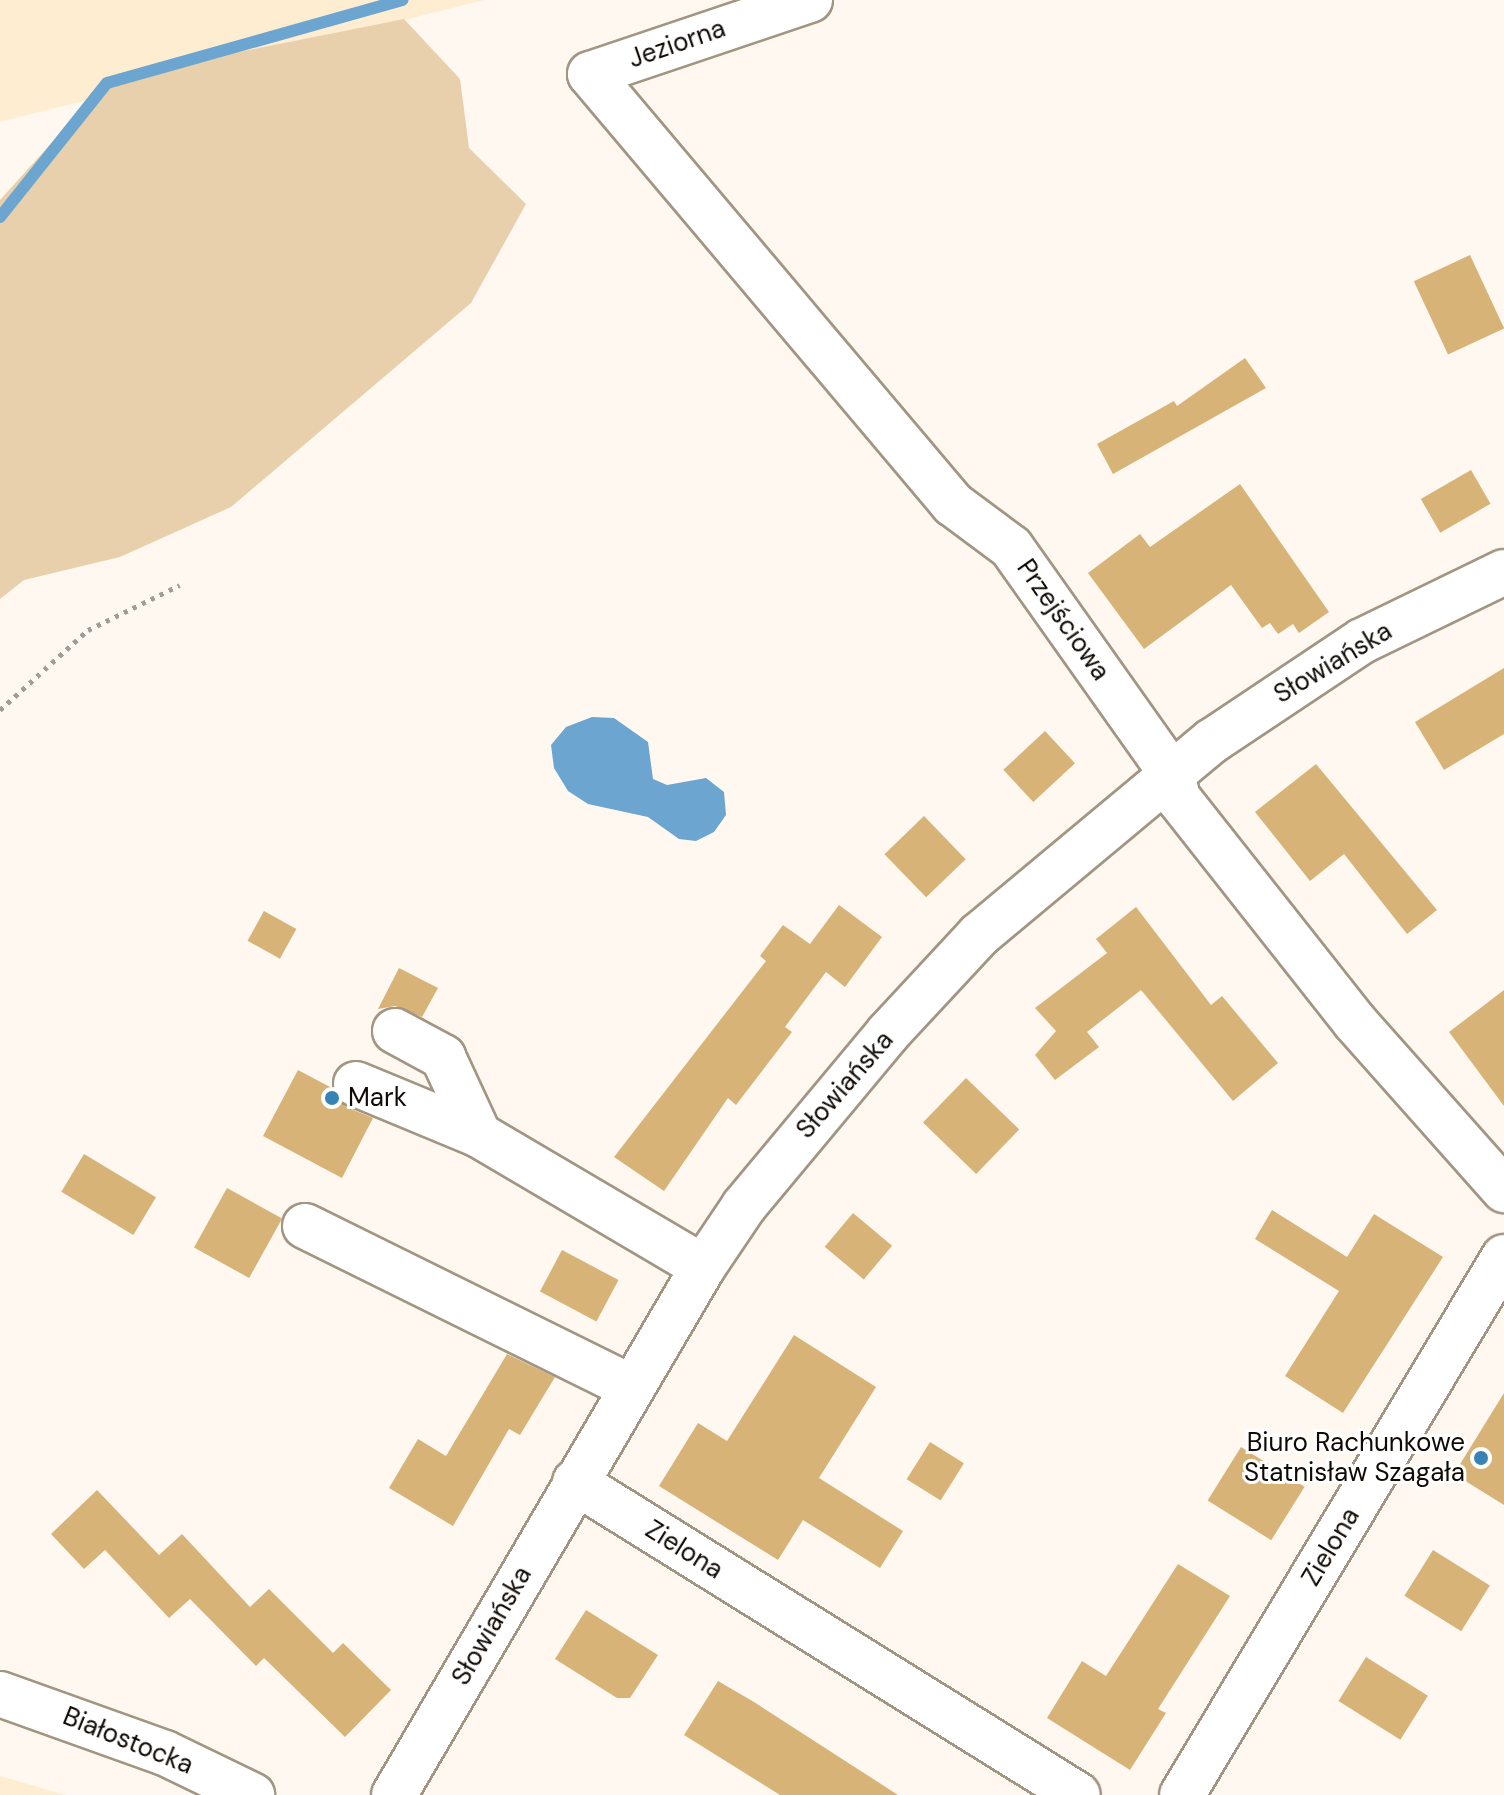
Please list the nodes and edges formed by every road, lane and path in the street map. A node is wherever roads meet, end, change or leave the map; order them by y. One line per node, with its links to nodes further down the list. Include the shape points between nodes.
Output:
1 (810, 0): 2 (street, Jeziorna)
2 (590, 74): 6 (street, Przejściowa, via 953,504 1011,547)
3 (1504, 572): 6 (street, Słowiańska, via 1362,641 1212,741)
4 (180, 585): 5 (path, via 88,630)
5 (0, 710)
6 (1172, 774): 10 (street, Przejściowa, via 1178,798 1355,1022); 13 (street, Słowiańska, via 979,935 816,1116)
7 (395, 1031): 9 (street, via 443,1057)
8 (356, 1084): 9 (street)
9 (479, 1135): 13 (street)
10 (1504, 1190)
11 (305, 1226): 14 (street)
12 (1504, 1257): 20 (street, Zielona)
13 (703, 1267): 14 (street, Słowiańska)
14 (629, 1386): 15 (street, Słowiańska)
15 (575, 1482): 18 (street, Słowiańska); 19 (street, Zielona)
16 (0, 1694): 17 (street, Białostocka, via 165,1753)
17 (252, 1795)
18 (394, 1795)
19 (1078, 1795)
20 (1182, 1795)

